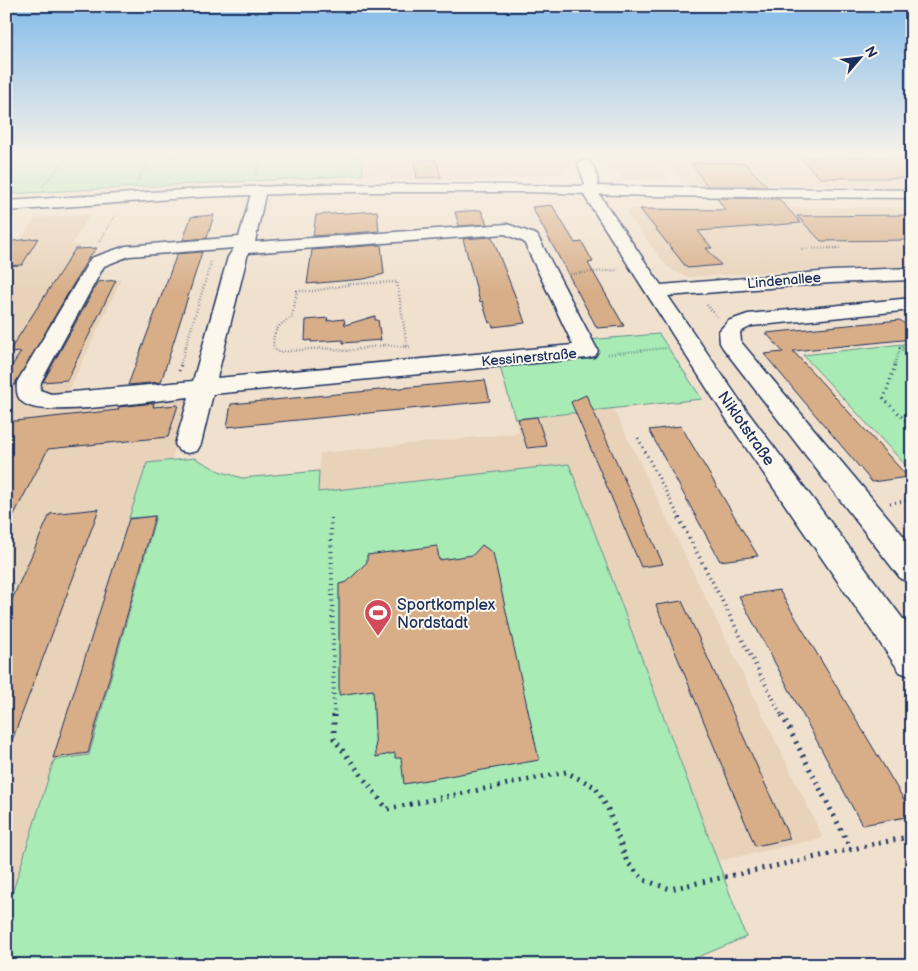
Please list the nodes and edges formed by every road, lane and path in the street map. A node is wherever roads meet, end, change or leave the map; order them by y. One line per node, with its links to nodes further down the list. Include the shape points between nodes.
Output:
1 (80, 201): 5 (street)
2 (134, 201): 6 (street)
3 (255, 201): 8 (street)
4 (597, 201): 14 (street, Niklotstraße)
5 (6, 206)
6 (6, 213)
7 (216, 245): 8 (street, Kessinerstraße); 26 (path); 26 (street, Kessinerstraße, via 126,251 97,262 29,382 28,393 35,399 51,402)
8 (245, 245): 13 (street, Kessinerstraße, via 507,229 531,238); 25 (street, via 237,257)
9 (840, 248): 10 (path)
10 (801, 249)
11 (622, 270): 13 (path)
12 (912, 274): 14 (street, Lindenallee, via 831,276)
13 (549, 276): 20 (street, Kessinerstraße)
14 (656, 291): 24 (street, Niklotstraße)
15 (912, 304): 22 (street, via 748,320 729,331 731,343)
16 (407, 346): 16 (path, via 279,352 274,349 272,339 278,326 292,316 297,291 314,292 351,284 397,282); 23 (path, via 411,346)
17 (912, 346): 19 (path)
18 (674, 347): 20 (path, via 594,355)
19 (900, 348): 21 (path); 27 (path, via 884,400)
20 (587, 351): 23 (street, Kessinerstraße)
21 (912, 358)
22 (746, 363): 24 (street); 31 (street)
23 (415, 367): 25 (street, Kessinerstraße)
24 (706, 367): 32 (street, Niklotstraße)
25 (202, 388): 26 (street, Kessinerstraße); 29 (street)
26 (173, 390)
27 (912, 427)
28 (638, 438): 34 (path)
29 (188, 444)
30 (331, 518): 34 (path, via 334,739 387,809 566,772 595,787 608,809 627,862 644,880 670,889)
31 (912, 569)
32 (912, 660)
33 (912, 836): 34 (path)
34 (851, 849)

